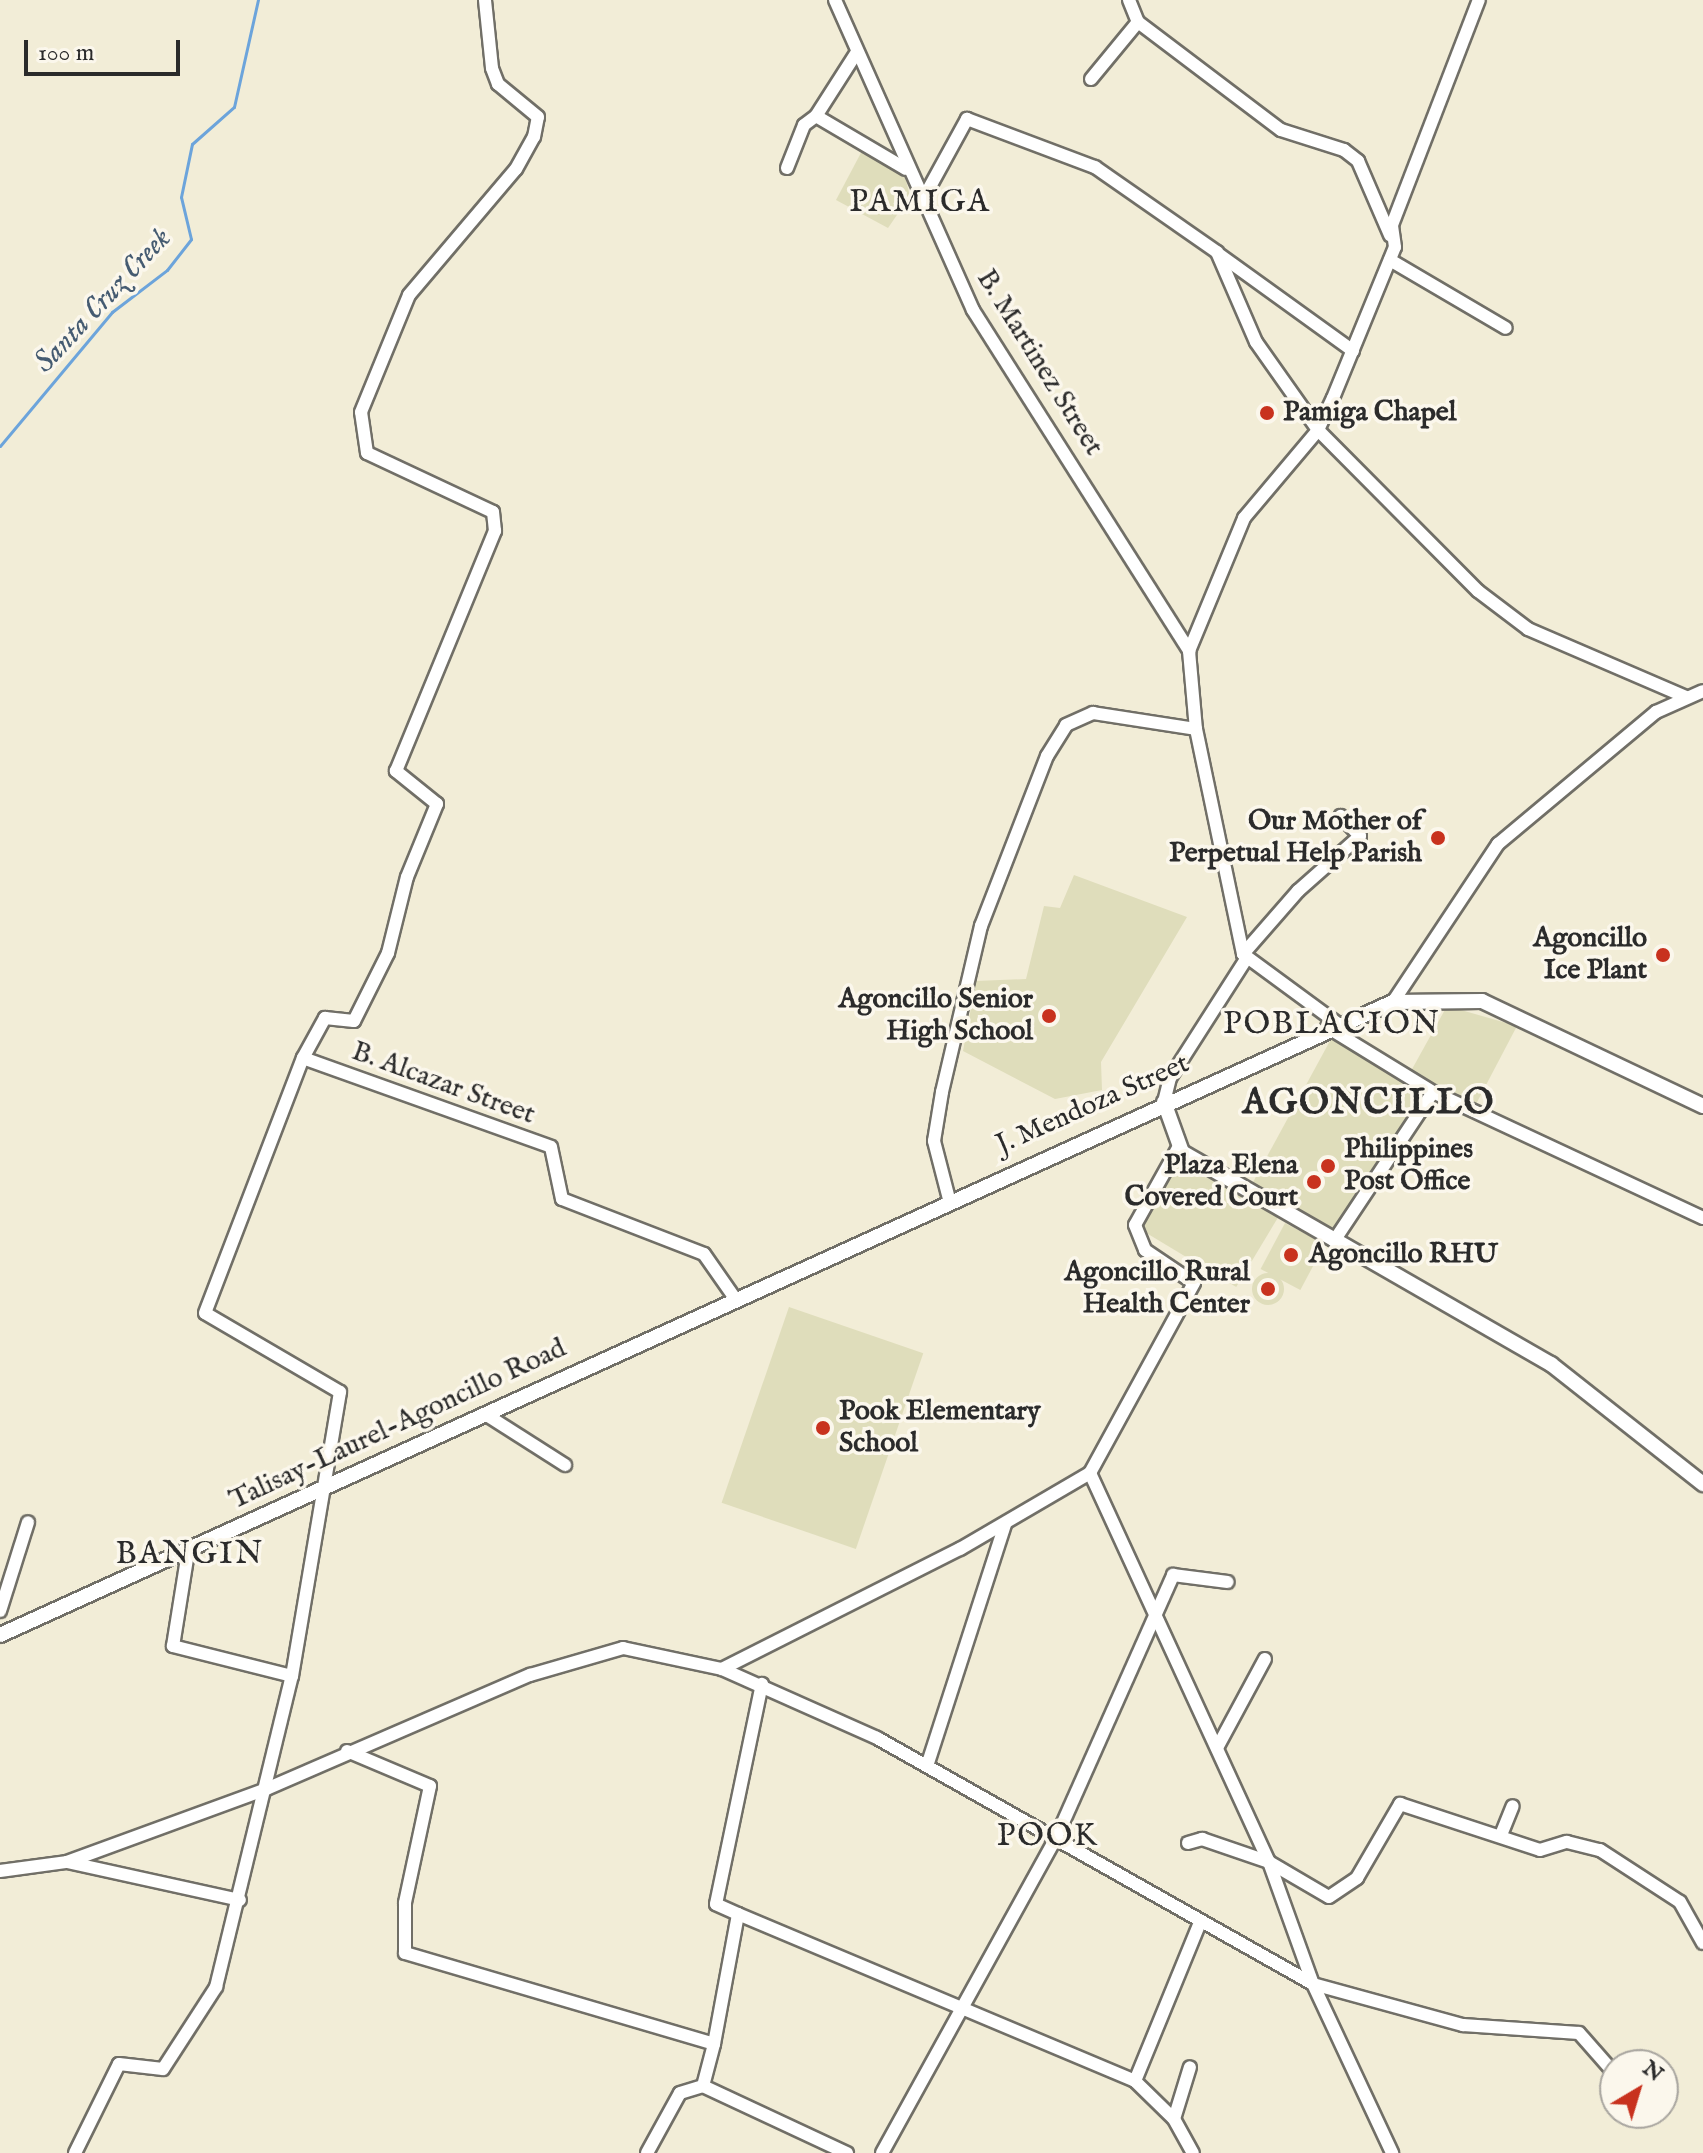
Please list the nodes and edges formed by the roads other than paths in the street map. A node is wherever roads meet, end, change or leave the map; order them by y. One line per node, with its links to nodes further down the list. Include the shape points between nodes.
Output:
1 (485, 0): 26 (street, via 492,68 498,84 538,117 534,137 516,169 409,295 361,412 367,453 476,501 493,512 495,531 396,771 437,804 388,953 354,1021 325,1018)
2 (835, 0): 6 (street, B. Martinez Street)
3 (1129, 0): 5 (street)
4 (1479, 0): 12 (street, via 1392,225)
5 (1138, 22): 7 (street); 12 (street, via 1281,130 1358,161)
6 (857, 52): 8 (street); 10 (street, B. Martinez Street)
7 (1091, 79)
8 (816, 116): 9 (street, via 804,125); 10 (street)
9 (787, 168)
10 (906, 169): 11 (street, B. Martinez Street)
11 (921, 203): 13 (street, via 959,124 984,121 1095,167); 18 (street, B. Martinez Street, via 973,310)
12 (1395, 247): 14 (street)
13 (1217, 252): 16 (street); 17 (street, via 1256,342)
14 (1390, 260): 15 (street); 16 (street)
15 (1506, 328)
16 (1353, 351): 17 (street)
17 (1318, 430): 18 (street, via 1244,518); 20 (street, via 1478,591 1528,629)
18 (1189, 651): 21 (street)
19 (1703, 691): 20 (street)
20 (1686, 697): 24 (street, via 1590,763 1498,844)
21 (1196, 729): 23 (street); 31 (street, via 1093,713 1066,725 1047,756 981,926 942,1092 934,1141)
22 (1341, 816): 23 (street, via 1360,836)
23 (1245, 956): 25 (street); 28 (street, via 1170,1078)
24 (1393, 1002): 25 (main road, J. Mendoza Street); 29 (main road, J. Mendoza Street, via 1482,1001)
25 (1332, 1025): 27 (street); 28 (main road, J. Mendoza Street)
26 (303, 1058): 35 (street, B. Alcazar Street, via 551,1147 562,1199 704,1254); 40 (street, via 205,1313 340,1392)
27 (1433, 1092): 32 (street); 33 (street)
28 (1164, 1102): 30 (main road); 31 (main road, J. Mendoza Street)
29 (1703, 1106)
30 (1178, 1148): 33 (main road); 38 (street, via 1135,1225 1145,1250 1194,1283)
31 (949, 1199): 34 (main road, J. Mendoza Street)
32 (1703, 1218)
33 (1334, 1241): 39 (main road, via 1551,1364)
34 (817, 1260): 35 (main road, Talisay-Laurel-Agoncillo Road)
35 (734, 1297): 36 (main road, Talisay-Laurel-Agoncillo Road)
36 (485, 1414): 37 (street); 40 (main road, Talisay-Laurel-Agoncillo Road)
37 (565, 1465)
38 (1090, 1473): 42 (street); 46 (street)
39 (1703, 1484)
40 (321, 1490): 43 (main road, Talisay-Laurel-Agoncillo Road); 50 (street)
41 (28, 1522): 45 (street)
42 (1005, 1525): 49 (street); 54 (street)
43 (188, 1552): 47 (main road, Talisay-Laurel-Agoncillo Road); 50 (street, via 173,1646)
44 (1228, 1582): 46 (street, via 1222,1587 1180,1571)
45 (0, 1611)
46 (1157, 1617): 52 (street); 58 (street)
47 (0, 1635)
48 (1265, 1659): 52 (street)
49 (722, 1669): 51 (street); 53 (street, via 623,1648 530,1675)
50 (292, 1676): 55 (street)
51 (762, 1684): 54 (street); 64 (street, via 716,1904)
52 (1217, 1748): 61 (street)
53 (347, 1751): 55 (street); 69 (street, via 430,1786 405,1903 405,1953)
54 (928, 1763): 58 (street)
55 (266, 1789): 60 (street); 63 (street)
56 (1513, 1806): 57 (street)
57 (1501, 1835): 61 (street, via 1400,1804 1345,1891 1329,1897); 66 (street, via 1540,1850 1567,1842 1600,1850 1680,1902)
58 (1057, 1836): 65 (street); 68 (street)
59 (1188, 1843): 61 (street, via 1202,1839)
60 (67, 1862): 62 (street); 63 (street)
61 (1269, 1862): 67 (street)
62 (0, 1871)
63 (240, 1900): 75 (street, via 216,1987 181,2052 163,2069 119,2064)
64 (738, 1914): 68 (street); 69 (street)
65 (1199, 1925): 67 (street); 72 (street)
66 (1703, 1943)
67 (1313, 1984): 70 (street, via 1463,2025 1579,2033); 80 (street)
68 (966, 2004): 72 (street); 78 (street)
69 (714, 2044): 73 (street)
70 (1599, 2056)
71 (1190, 2067): 74 (street)
72 (1135, 2081): 74 (street)
73 (703, 2086): 76 (street, via 680,2093); 77 (street)
74 (1174, 2119): 79 (street)
75 (75, 2153)
76 (647, 2153)
77 (847, 2153)
78 (882, 2153)
79 (1193, 2153)
80 (1392, 2153)

